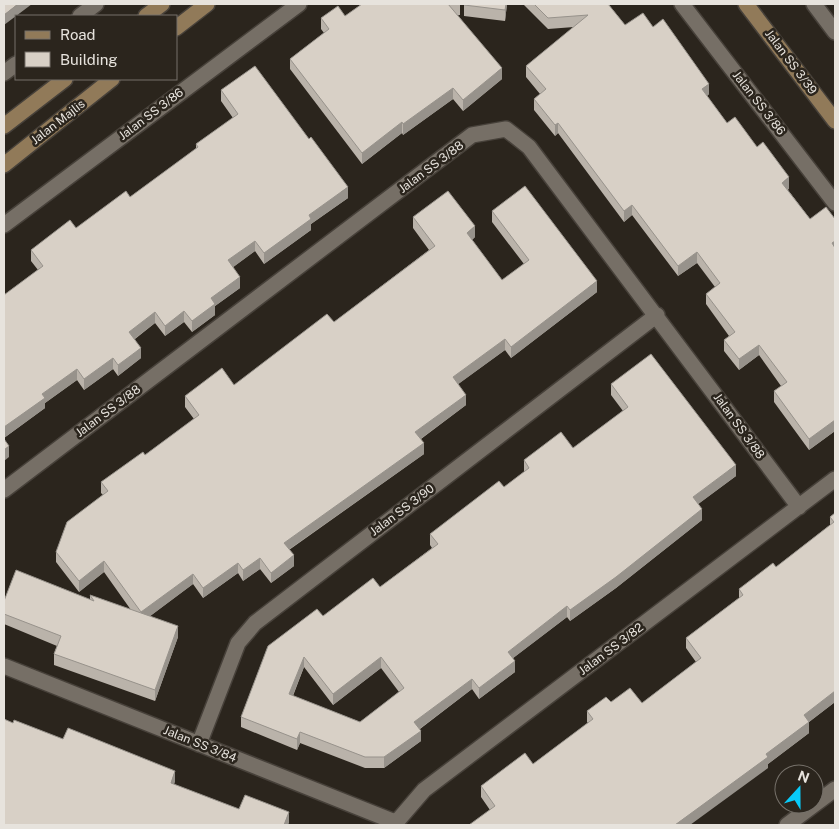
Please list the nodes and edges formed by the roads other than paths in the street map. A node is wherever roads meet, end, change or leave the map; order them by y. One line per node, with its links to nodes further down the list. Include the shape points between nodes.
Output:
1 (96, 4): 8 (street)
2 (162, 4): 9 (main road)
3 (207, 4): 10 (main road)
4 (299, 4): 20 (street, Jalan SS 3/86)
5 (682, 4): 19 (street, Jalan SS 3/86)
6 (746, 4): 16 (main road, Jalan SS 3/39)
7 (814, 4): 11 (street)
8 (81, 15)
9 (147, 15)
10 (178, 26)
11 (835, 32)
12 (15, 65): 13 (street)
13 (4, 73)
14 (64, 80): 17 (main road)
15 (111, 80): 18 (main road, Jalan Majlis)
16 (835, 121)
17 (4, 126)
18 (4, 165)
19 (835, 203)
20 (4, 225)
21 (656, 315): 23 (street, Jalan SS 3/88, via 529,147 506,129 472,135); 24 (street, Jalan SS 3/88); 26 (street, Jalan SS 3/90, via 255,623 238,643)
22 (835, 479): 24 (street, Jalan SS 3/82)
23 (4, 490)
24 (799, 507): 28 (street, Jalan SS 3/82, via 424,790)
25 (4, 666): 26 (street, Jalan SS 3/84)
26 (199, 744): 28 (street, Jalan SS 3/84)
27 (835, 789): 29 (street)
28 (395, 824)
29 (787, 825)

